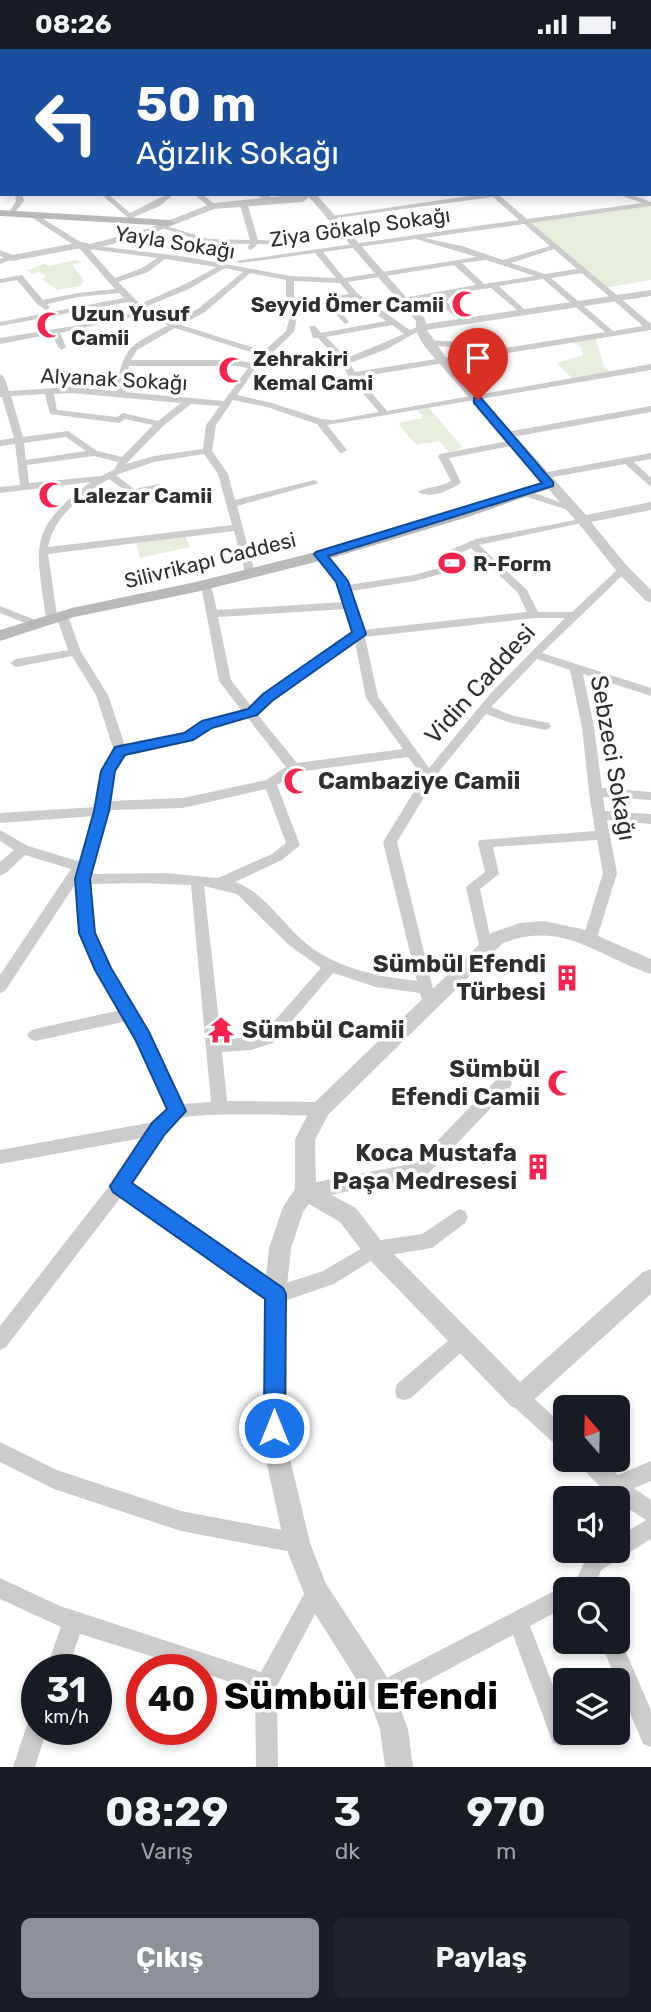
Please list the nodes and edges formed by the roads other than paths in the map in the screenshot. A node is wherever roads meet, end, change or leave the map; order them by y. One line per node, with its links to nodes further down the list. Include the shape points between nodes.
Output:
1 (19, 196): 15 (street)
2 (106, 196): 18 (street)
3 (169, 196): 18 (street)
4 (200, 196): 13 (street)
5 (261, 196): 10 (street)
6 (488, 196): 17 (street)
7 (497, 196): 19 (street)
8 (626, 196): 12 (street)
9 (309, 197): 10 (street); 17 (street)
10 (275, 200): 11 (street)
11 (243, 202): 13 (street); 22 (street)
12 (651, 204): 19 (street, Ziya Gökalp Sokağı)
13 (213, 206): 20 (street)
14 (0, 213): 15 (main road)
15 (12, 214): 16 (main road)
16 (34, 215): 18 (main road); 25 (street)
17 (329, 216): 24 (street)
18 (132, 218): 20 (main road)
19 (524, 221): 21 (street, Ziya Gökalp Sokağı); 26 (street)
20 (166, 225): 22 (street, via 208,241); 25 (street)
21 (412, 237): 24 (street, Ziya Gökalp Sokağı); 30 (street)
22 (255, 243): 23 (street); 32 (street)
23 (297, 243)
24 (354, 245): 27 (street, Ziya Gökalp Sokağı); 39 (street)
25 (85, 246): 29 (street, Yayla Sokağı); 31 (street); 43 (street)
26 (554, 247): 35 (street); 38 (street)
27 (318, 251): 32 (street, Ziya Gökalp Sokağı); 44 (street)
28 (0, 253): 31 (street)
29 (164, 256): 36 (street, Yayla Sokağı); 43 (street, via 145,270)
30 (488, 257): 34 (street, Yayla Sokağı); 35 (street)
31 (12, 258): 33 (street)
32 (240, 261): 36 (street)
33 (0, 262)
34 (456, 262): 39 (street, Yayla Sokağı); 46 (street)
35 (503, 263): 40 (street)
36 (226, 267): 37 (street, Yayla Sokağı); 58 (street)
37 (248, 271): 41 (street, Yayla Sokağı); 64 (street, via 202,310)
38 (582, 271): 40 (street); 53 (street)
39 (380, 274): 44 (street, Yayla Sokağı); 52 (street)
40 (545, 277): 45 (street); 57 (street)
41 (290, 278): 44 (street, Yayla Sokağı); 56 (street)
42 (0, 281): 55 (street, via 19,277)
43 (115, 281): 47 (street)
44 (340, 281): 50 (street)
45 (494, 286): 46 (street); 59 (street)
46 (483, 287): 48 (street)
47 (124, 290): 51 (street); 55 (street)
48 (462, 291): 52 (street); 61 (street, via 446,296 443,303)
49 (651, 293): 53 (street)
50 (354, 295): 54 (street); 62 (street)
51 (130, 299): 58 (street); 60 (street)
52 (402, 299): 67 (street, via 421,321)
53 (614, 299): 57 (street); 66 (street)
54 (327, 300): 56 (street); 65 (street)
55 (41, 303): 60 (street)
56 (295, 305): 69 (street)
57 (575, 305): 59 (street); 71 (street)
58 (142, 309): 64 (street); 68 (street)
59 (523, 313): 61 (street)
60 (51, 314): 63 (street)
61 (463, 320): 67 (street)
62 (391, 323): 65 (street); 67 (street)
63 (0, 324)
64 (174, 326): 76 (street); 79 (street, via 134,348)
65 (348, 326): 70 (street)
66 (651, 327): 71 (street)
67 (415, 331): 73 (street); 77 (street)
68 (55, 332): 72 (street); 74 (street)
69 (290, 332): 70 (street); 76 (street)
70 (314, 332): 77 (street)
71 (611, 333): 75 (street)
72 (0, 341)
73 (429, 343): 75 (street); 78 (street)
74 (62, 347)
75 (514, 349): 78 (street)
76 (266, 354): 77 (street, via 318,363); 80 (street)
77 (345, 361): 82 (street)
78 (443, 361): 82 (street); 88 (street)
79 (125, 363): 80 (street); 85 (street)
80 (253, 366): 90 (street)
81 (651, 367): 88 (street)
82 (352, 375): 92 (street)
83 (0, 377): 86 (street)
84 (49, 390): 85 (street, Alyanak Sokağı); 86 (street, Alyanak Sokağı); 93 (street, via 53,412 118,421)
85 (120, 393): 87 (street, Alyanak Sokağı)
86 (2, 394): 97 (street, via 15,418)
87 (135, 394): 89 (street, Alyanak Sokağı); 93 (street)
88 (474, 396): 92 (street); 96 (street)
89 (190, 400): 90 (street, Alyanak Sokağı); 95 (street)
90 (229, 400): 94 (street, Alyanak Sokağı, via 269,405); 100 (street, via 211,425)
91 (651, 409): 96 (street)
92 (384, 414): 94 (street)
93 (123, 416): 95 (street)
94 (320, 422): 99 (street)
95 (160, 424): 105 (street)
96 (511, 439): 107 (street); 113 (street, via 443,456 456,482 443,490)
97 (18, 442): 98 (street); 101 (street, via 68,435); 104 (street)
98 (0, 443)
99 (342, 450)
100 (208, 451): 105 (street); 115 (street, via 223,474)
101 (94, 453): 104 (street); 105 (street)
102 (651, 456): 103 (street)
103 (627, 460): 107 (street); 109 (street)
104 (22, 463): 110 (street)
105 (121, 464): 106 (street)
106 (105, 476): 110 (street); 111 (street, via 132,492); 121 (street, via 60,510 45,538)
107 (546, 480): 114 (main road, Silivrikapı Caddesi); 117 (street)
108 (314, 483): 115 (street)
109 (651, 484)
110 (25, 487): 112 (street)
111 (159, 487)
112 (0, 490)
113 (423, 492)
114 (525, 493): 117 (street); 122 (main road, Silivrikapı Caddesi)
115 (233, 504): 119 (street)
116 (651, 506): 118 (street)
117 (570, 508): 118 (street)
118 (582, 520): 120 (street); 123 (street)
119 (236, 528): 121 (street); 124 (street)
120 (472, 544): 126 (street, via 447,555 444,570); 131 (street, via 523,592)
121 (44, 551): 133 (street)
122 (320, 554): 124 (main road, Silivrikapı Caddesi); 126 (street)
123 (622, 570): 127 (street); 132 (street, Vidin Caddesi)
124 (250, 573): 125 (main road, Silivrikapı Caddesi)
125 (206, 585): 130 (street); 133 (main road, Silivrikapı Caddesi)
126 (345, 589): 128 (street)
127 (651, 598)
128 (351, 605): 130 (street); 135 (street)
129 (0, 609): 134 (street)
130 (213, 614): 143 (street, via 225,681)
131 (534, 615): 132 (street); 135 (street)
132 (574, 615): 138 (street, Vidin Caddesi)
133 (57, 617): 134 (main road, Silivrikapı Caddesi); 137 (street)
134 (34, 623): 136 (main road, Silivrikapı Caddesi)
135 (359, 634): 143 (street); 146 (street, via 372,698)
136 (0, 636)
137 (75, 652): 139 (street); 145 (street, via 102,695)
138 (536, 655): 140 (street); 142 (street, Vidin Caddesi)
139 (16, 663)
140 (575, 666): 141 (street); 150 (street, Sebzeci Sokağı)
141 (651, 692)
142 (484, 709): 144 (street); 148 (street, Vidin Caddesi)
143 (253, 712): 145 (street, via 207,724 188,737); 147 (street)
144 (545, 726)
145 (120, 751): 152 (street, via 108,771)
146 (411, 752): 147 (street); 148 (street)
147 (294, 768): 149 (street)
148 (428, 775): 168 (street, Vidin Caddesi, via 390,842)
149 (270, 784): 152 (street, via 183,803 109,806); 162 (street, via 293,845)
150 (596, 792): 151 (street); 153 (street, Sebzeci Sokağı)
151 (651, 796)
152 (102, 811): 154 (street); 160 (street)
153 (599, 815): 155 (street); 157 (street, Sebzeci Sokağı)
154 (0, 818)
155 (651, 819)
156 (0, 835): 158 (street)
157 (603, 835): 163 (street, Sebzeci Sokağı, via 610,873); 164 (street, via 485,843 492,873 473,887)
158 (23, 849): 159 (street); 160 (street)
159 (0, 870)
160 (82, 873): 161 (street); 167 (street); 169 (street, via 87,933 103,970)
161 (197, 881): 162 (street); 171 (street)
162 (218, 884): 165 (street, via 241,889 304,950)
163 (590, 938): 164 (street, via 527,927 497,938); 166 (street)
164 (486, 950): 168 (street)
165 (331, 966): 168 (street); 171 (street, via 268,1039)
166 (651, 967)
167 (0, 987)
168 (427, 997): 174 (street)
169 (131, 1014): 170 (street); 175 (street)
170 (35, 1035)
171 (213, 1046): 173 (street)
172 (504, 1083): 179 (street, via 421,1170)
173 (220, 1108): 174 (street); 175 (street)
174 (321, 1109): 179 (street, via 305,1139)
175 (177, 1111): 176 (street)
176 (158, 1128): 177 (street); 178 (street)
177 (0, 1157)
178 (119, 1186): 183 (street); 185 (street)
179 (306, 1192): 181 (street, via 348,1215); 183 (street, via 294,1207 280,1248)
180 (459, 1217): 181 (street, via 426,1242)
181 (374, 1249): 183 (street, via 328,1278); 184 (street)
182 (651, 1279): 187 (street)
183 (275, 1294): 197 (street, via 275,1446)
184 (462, 1340): 186 (street); 187 (street)
185 (0, 1341)
186 (404, 1391)
187 (519, 1398): 188 (street)
188 (553, 1429)
189 (0, 1451): 197 (street, via 54,1479 181,1521)
190 (651, 1471): 192 (street)
191 (600, 1472): 192 (street)
192 (615, 1486)
193 (630, 1497): 194 (street)
194 (651, 1512)
195 (651, 1528): 196 (street)
196 (630, 1541)
197 (298, 1543): 199 (street)
198 (0, 1587): 202 (street)
199 (316, 1593): 205 (street); 206 (street)
200 (553, 1602): 201 (street)
201 (518, 1621): 206 (street); 207 (street)
202 (73, 1623): 203 (street); 205 (street)
203 (62, 1654)
204 (616, 1654): 208 (street)
205 (266, 1684): 211 (street)
206 (381, 1693): 212 (street, via 394,1729)
207 (553, 1714)
208 (651, 1736)
209 (31, 1745): 210 (street)
210 (24, 1767)
211 (267, 1767)
212 (399, 1767)

